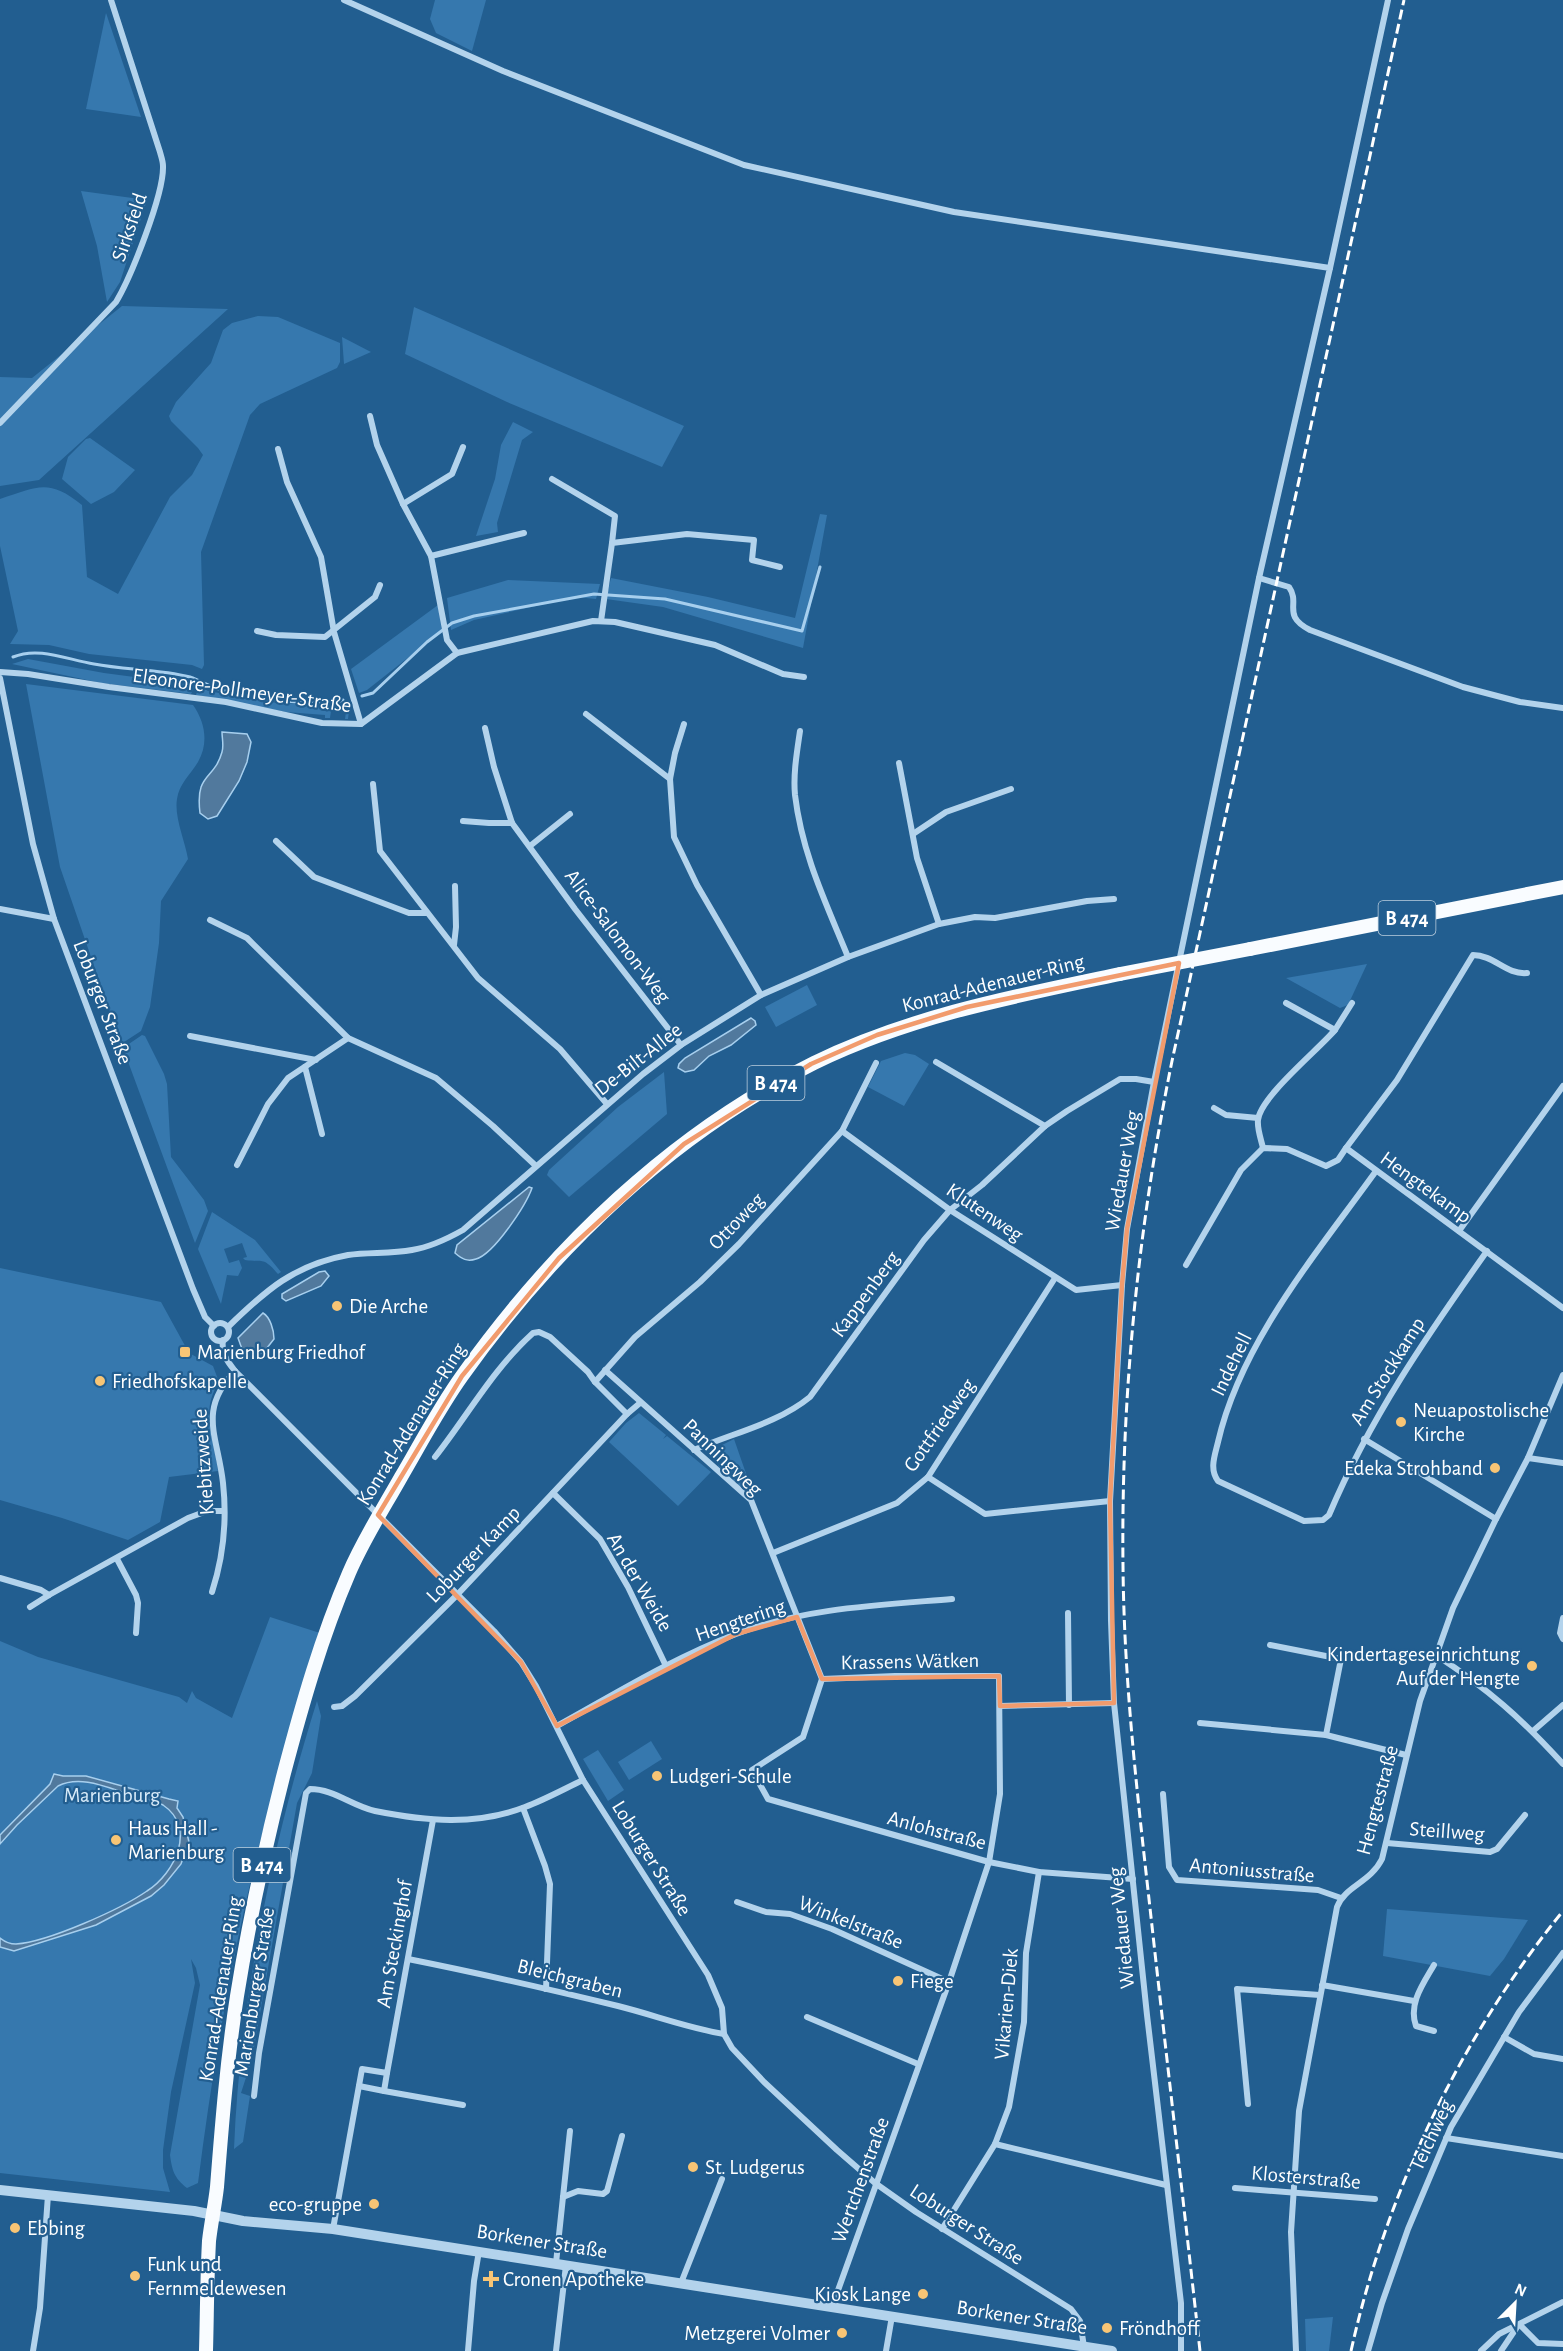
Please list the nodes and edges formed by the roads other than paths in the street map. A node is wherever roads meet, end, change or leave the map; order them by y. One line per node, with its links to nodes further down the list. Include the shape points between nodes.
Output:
1 (111, 0): 6 (street, Sirksfeld, via 159,145 163,165 160,188 139,252 116,302)
2 (345, 0): 4 (street, via 503,71 744,165 954,212)
3 (1388, 0): 4 (street, Wiedauer Weg)
4 (1330, 268): 15 (street, Wiedauer Weg)
5 (370, 416): 10 (street, via 376,445)
6 (0, 423)
7 (463, 447): 10 (street, via 452,474)
8 (278, 449): 19 (street, via 287,482 321,557)
9 (552, 479): 12 (street, via 615,516)
10 (404, 504): 13 (street)
11 (524, 534): 13 (street)
12 (612, 543): 14 (street, via 687,534 754,540 752,560); 17 (street)
13 (431, 556): 20 (street, via 447,640)
14 (780, 567)
15 (1259, 578): 24 (street, via 1289,587 1294,617 1310,630 1463,687); 62 (street, Wiedauer Weg)
16 (380, 585): 19 (street, via 375,597)
17 (601, 621): 20 (street, Eleonore-Pollmeyer-Straße); 22 (street, Eleonore-Pollmeyer-Straße, via 715,645 783,674)
18 (257, 631): 19 (street, via 325,637)
19 (334, 632): 26 (street)
20 (457, 653): 26 (street, Eleonore-Pollmeyer-Straße)
21 (0, 672): 26 (street, Eleonore-Pollmeyer-Straße, via 226,702 322,723)
22 (804, 677)
23 (0, 678): 45 (street, Loburger Straße, via 33,844)
24 (1563, 708)
25 (586, 714): 31 (street)
26 (361, 724)
27 (684, 724): 31 (street)
28 (485, 728): 36 (street, Alice-Salomon-Weg)
29 (800, 731): 49 (street, via 795,795 808,862)
30 (899, 763): 37 (street)
31 (670, 779): 51 (street, via 674,837 697,885)
32 (373, 784): 44 (street, via 380,851)
33 (1011, 789): 37 (street, via 946,812)
34 (570, 814): 39 (street)
35 (463, 821): 36 (street)
36 (512, 823): 39 (street, Alice-Salomon-Weg)
37 (913, 834): 47 (street)
38 (276, 841): 44 (street, via 314,877 409,913)
39 (530, 846): 57 (street, Alice-Salomon-Weg)
40 (455, 886): 48 (street)
41 (1563, 887): 100 (main road, Konrad-Adenauer-Ring / B 474, bridge, via 967,1007 877,1035 780,1080 701,1131 622,1195 531,1288 448,1396)
42 (1114, 899): 47 (street, De-Bilt-Allee)
43 (0, 909): 45 (street)
44 (426, 913): 48 (street)
45 (54, 919): 82 (street, Loburger Straße, via 193,1289 205,1317)
46 (210, 920): 56 (street, via 247,938)
47 (939, 924): 49 (street, De-Bilt-Allee)
48 (454, 945): 64 (street, via 478,978 560,1049)
49 (848, 957): 51 (street, De-Bilt-Allee)
50 (1527, 973): 71 (street, via 1516,974 1485,955 1473,955 1397,1080)
51 (761, 995): 57 (street, De-Bilt-Allee)
52 (1286, 1003): 54 (street)
53 (1352, 1003): 54 (street)
54 (1335, 1030): 66 (street, via 1275,1090)
55 (190, 1036): 58 (street)
56 (348, 1038): 58 (street); 73 (street, via 436,1077)
57 (681, 1044): 64 (street, De-Bilt-Allee)
58 (316, 1060): 61 (street)
59 (936, 1062): 67 (street)
60 (876, 1063): 68 (street, Ottoweg)
61 (305, 1067): 69 (street); 72 (street, via 288,1078 268,1104)
62 (1154, 1082): 67 (street, Kappenberg, via 1120,1079); 80 (street, Wiedauer Weg, via 1127,1228)
63 (1563, 1086): 76 (street)
64 (607, 1104): 73 (street, De-Bilt-Allee)
65 (1214, 1108): 66 (street, via 1226,1115)
66 (1258, 1118): 70 (street)
67 (1045, 1126): 75 (street, Kappenberg)
68 (842, 1131): 75 (street, Klutenweg); 85 (street, Ottoweg, via 739,1244 635,1337)
69 (322, 1134)
70 (1263, 1148): 71 (street, via 1287,1149 1326,1166 1338,1160); 78 (street, via 1241,1170)
71 (1346, 1148): 74 (street, Hengtekamp)
72 (237, 1165)
73 (536, 1166): 83 (street, De-Bilt-Allee, via 475,1221 452,1236 415,1250 350,1255 310,1266 275,1284)
74 (1376, 1171): 76 (street, Hengtekamp); 101 (street, Indehell, via 1280,1306 1249,1358 1224,1417 1213,1468 1225,1486 1304,1521 1323,1520)
75 (950, 1210): 79 (street, Klutenweg); 92 (street, Kappenberg, via 810,1397 781,1416)
76 (1459, 1231): 77 (street, Hengtekamp)
77 (1487, 1251): 81 (street, Hengtekamp); 91 (street, Am Stockkamp, via 1416,1351)
78 (1186, 1265)
79 (1055, 1278): 80 (street, Klutenweg, via 1076,1290); 96 (street, Gottfriedweg)
80 (1122, 1285): 98 (street, Wiedauer Weg)
81 (1563, 1308)
82 (214, 1326): 83 (street, via 221,1323); 84 (street, via 213,1336)
83 (228, 1327): 84 (street, via 229,1335)
84 (223, 1340): 86 (street, Loburger Straße, via 224,1356)
85 (605, 1370): 88 (street, Ottoweg); 89 (street, Panningweg)
86 (235, 1371): 99 (street, Kiebitzweide, via 219,1389 213,1412); 100 (street, Loburger Straße)
87 (1563, 1376): 94 (street, Hengtestraße)
88 (595, 1382): 90 (street); 93 (street, via 550,1337 533,1333 489,1381)
89 (640, 1403): 90 (street); 92 (street, Panningweg)
90 (627, 1414): 97 (street, Loburger Kamp)
91 (1364, 1439): 101 (street, Am Stockkamp); 102 (street)
92 (694, 1450): 103 (street, Panningweg, via 751,1500)
93 (435, 1457)
94 (1528, 1458): 95 (street); 102 (street, Hengtestraße)
95 (1563, 1463)
96 (928, 1477): 98 (street, via 985,1514); 103 (street, Gottfriedweg, via 897,1503)
97 (553, 1493): 108 (street, Loburger Kamp); 118 (street, An der Weide, via 600,1539)
98 (1110, 1501): 121 (street, Wiedauer Weg)
99 (224, 1511): 104 (street, via 207,1511 188,1518); 106 (street, Kiebitzweide)
100 (378, 1515): 108 (street, Loburger Straße); 177 (main road, Konrad-Adenauer-Ring / B 474, via 351,1569 319,1653 273,1814 237,1998)
101 (1329, 1515)
102 (1496, 1519): 117 (street, Hengtestraße, via 1452,1608)
103 (773, 1553): 112 (street, Panningweg)
104 (117, 1559): 107 (street); 114 (street, via 136,1595)
105 (0, 1578): 107 (street)
106 (212, 1592)
107 (49, 1594): 110 (street)
108 (457, 1595): 125 (street, Loburger Kamp, via 355,1696); 127 (street, Loburger Straße, via 521,1662)
109 (952, 1599): 112 (street, Hengtering, via 862,1606)
110 (30, 1607)
111 (1068, 1613): 122 (street)
112 (797, 1617): 118 (street, Hengtering, via 736,1634); 120 (street, Panningweg)
113 (1563, 1618): 115 (street)
114 (136, 1632)
115 (1563, 1639)
116 (1270, 1645): 129 (street, via 1341,1659)
117 (1436, 1655): 128 (street, via 1490,1692); 130 (street, Hengtestraße)
118 (666, 1666): 127 (street, Hengtering)
119 (999, 1676): 120 (street, Krassens Wätken); 124 (street, Wertchenstraße)
120 (822, 1679): 138 (street, Anlohstraße, via 803,1737 752,1770 768,1799)
121 (1114, 1703): 122 (street); 140 (street, Wiedauer Weg)
122 (1069, 1705): 124 (street)
123 (1563, 1705): 128 (street)
124 (1000, 1706): 138 (street, Wertchenstraße, via 1000,1794)
125 (334, 1707)
126 (1200, 1723): 129 (street)
127 (556, 1726): 132 (street, Loburger Straße)
128 (1533, 1731): 131 (street)
129 (1326, 1735): 130 (street)
130 (1406, 1755): 137 (street, Hengtestraße)
131 (1563, 1764)
132 (583, 1780): 134 (street); 153 (street, Loburger Straße, via 708,1975 723,2008)
133 (1163, 1794): 141 (street, Antoniusstraße, via 1169,1867 1177,1880 1318,1890)
134 (523, 1808): 136 (street, via 467,1821); 148 (street, via 550,1884)
135 (1525, 1815): 137 (street, Steillweg, via 1497,1849 1490,1852)
136 (433, 1820): 144 (street, Am Steckinghof); 160 (street, Marienburger Straße, via 372,1811 322,1789 310,1789 303,1799)
137 (1387, 1843): 141 (street, Hengtestraße, via 1375,1871)
138 (989, 1862): 139 (street, Anlohstraße); 146 (street, Wertchenstraße)
139 (1039, 1872): 140 (street, Anlohstraße); 166 (street, Vikarien-Diek, via 1026,1953 1020,2048 1009,2107)
140 (1133, 1879): 170 (street, Wiedauer Weg)
141 (1341, 1898): 147 (street)
142 (738, 1902): 146 (street, Winkelstraße, via 832,1929)
143 (1563, 1953): 154 (street, Teichweg)
144 (408, 1959): 148 (street, Bleichgraben); 157 (street, Am Steckinghof)
145 (1434, 1965): 150 (street)
146 (949, 1982): 156 (street, Wertchenstraße)
147 (1322, 1985): 149 (street); 150 (street)
148 (546, 1989): 153 (street, Bleichgraben)
149 (1320, 1995): 161 (street, via 1237,1989); 173 (street, via 1299,2111)
150 (1414, 2001): 152 (street, via 1416,2026)
151 (807, 2017): 156 (street)
152 (1434, 2031)
153 (724, 2034): 169 (street, Loburger Straße, via 764,2082)
154 (1504, 2037): 155 (street, via 1533,2054); 165 (street, Teichweg)
155 (1563, 2059)
156 (918, 2064): 169 (street, Wertchenstraße)
157 (387, 2073): 158 (street, via 362,2069); 159 (street, Am Steckinghof)
158 (359, 2086): 159 (street); 178 (street)
159 (384, 2091): 162 (street)
160 (254, 2096)
161 (1248, 2104)
162 (463, 2105)
163 (570, 2131): 175 (street)
164 (622, 2136): 175 (street, via 607,2191 578,2191)
165 (1446, 2138): 167 (street); 197 (street, Teichweg, via 1408,2229)
166 (995, 2144): 170 (street); 179 (street, Vikarien-Diek)
167 (1563, 2156)
168 (722, 2179): 182 (street)
169 (875, 2183): 179 (street, Loburger Straße); 184 (street, Wertchenstraße)
170 (1166, 2185): 195 (street, Wiedauer Weg, via 1181,2303)
171 (1235, 2188): 173 (street, Klosterstraße)
172 (0, 2190): 174 (street, Borkener Straße)
173 (1292, 2193): 176 (street, Klosterstraße); 196 (street)
174 (48, 2195): 177 (street, Borkener Straße); 189 (street)
175 (562, 2197): 181 (street)
176 (1376, 2199)
177 (213, 2215): 178 (street, Borkener Straße); 190 (main road, Konrad-Adenauer-Ring / B 474)
178 (333, 2229): 180 (street, Borkener Straße)
179 (942, 2229): 188 (street, Loburger Straße, via 1071,2309 1080,2321)
180 (479, 2251): 181 (street, Borkener Straße); 191 (street)
181 (562, 2263): 182 (street, Borkener Straße); 192 (street)
182 (681, 2283): 184 (street, Borkener Straße)
183 (1563, 2302): 186 (street)
184 (832, 2307): 185 (street, Borkener Straße)
185 (891, 2316): 188 (street, Borkener Straße); 193 (street)
186 (1519, 2326): 187 (street, via 1538,2343); 198 (street, via 1499,2334); 199 (street)
187 (1563, 2344)
188 (1084, 2347): 194 (street, Borkener Straße)
189 (33, 2351)
190 (206, 2351)
191 (468, 2351)
192 (556, 2351)
193 (886, 2351)
194 (1112, 2351)
195 (1181, 2351)
196 (1296, 2351)
197 (1368, 2351)
198 (1481, 2351)
199 (1501, 2351)

